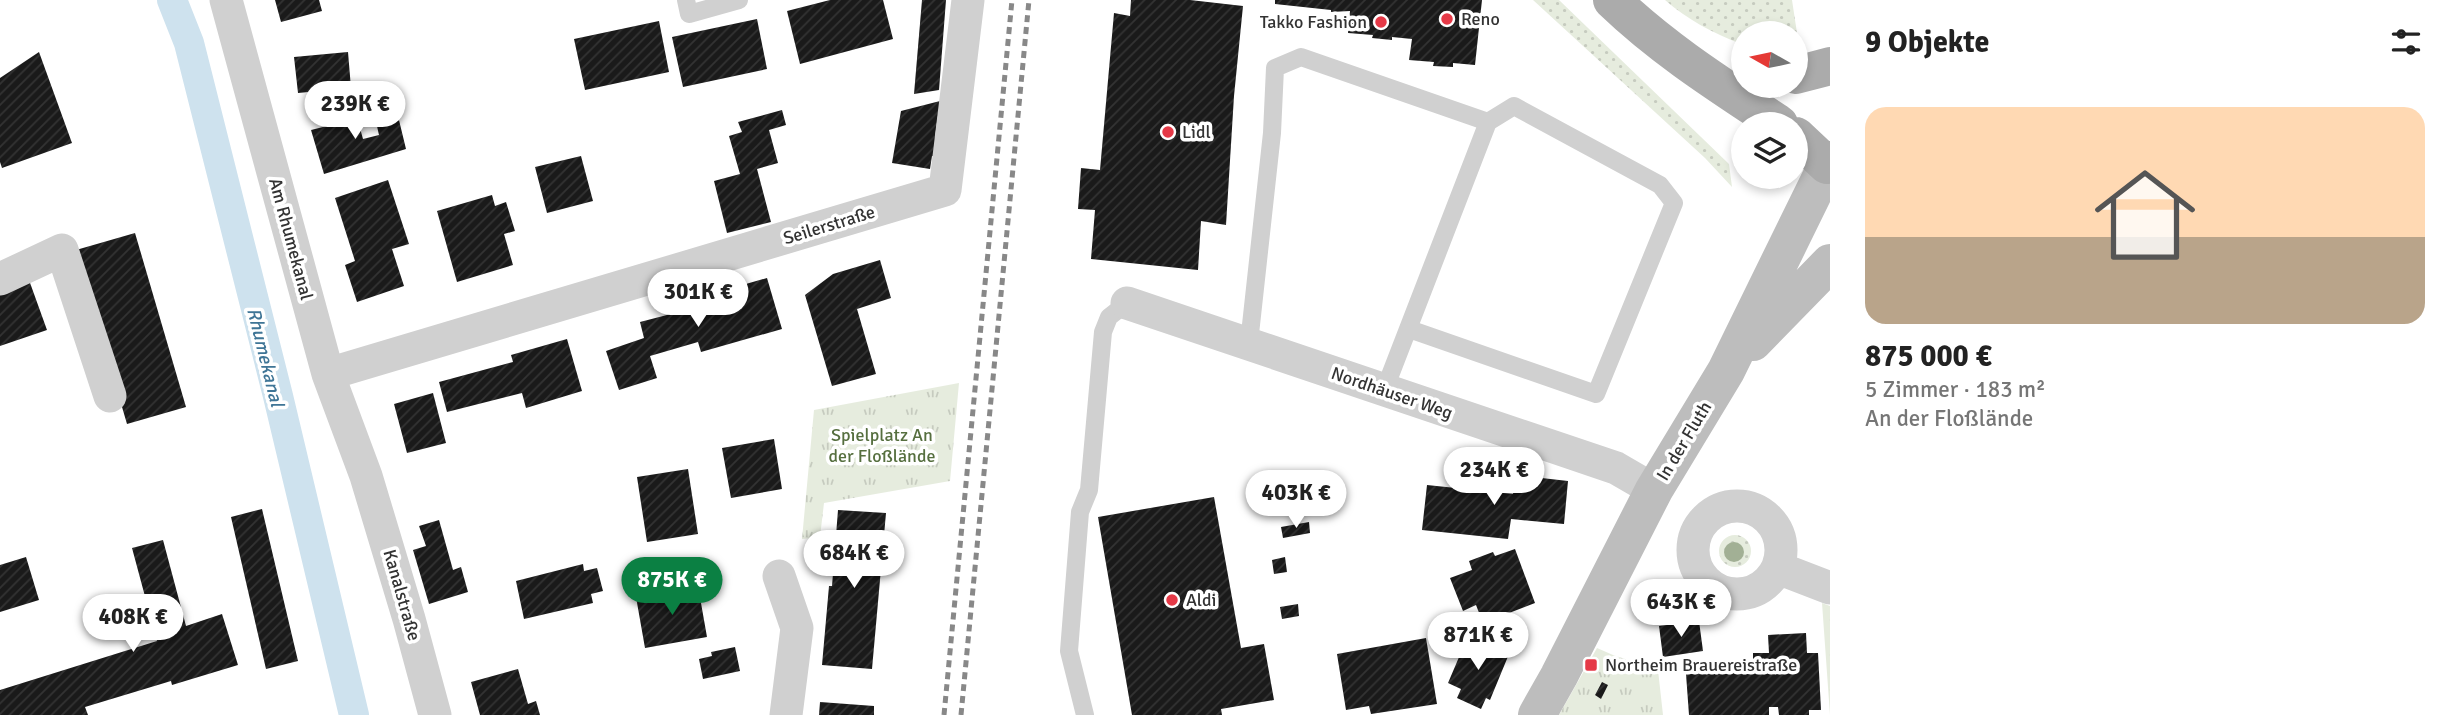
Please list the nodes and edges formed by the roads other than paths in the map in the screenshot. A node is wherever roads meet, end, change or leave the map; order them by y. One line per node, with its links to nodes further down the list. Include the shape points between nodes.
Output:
1 (226, 0): 20 (street, Am Rhumekanal)
2 (686, 0): 3 (lane, via 688,14)
3 (739, 0)
4 (968, 0): 20 (street, Seilerstraße, via 945,190)
5 (1612, 0): 8 (main road, via 1695,70)
6 (1830, 66): 7 (main road)
7 (1808, 72)
8 (1731, 85)
9 (1748, 98): 10 (main road)
10 (1764, 112)
11 (1488, 122): 17 (lane); 17 (lane, via 1514,106 1660,185 1674,203 1596,394); 18 (lane, via 1301,57 1275,68)
12 (1808, 146): 13 (main road)
13 (1829, 164): 19 (main road, In der Fluth)
14 (1830, 263): 19 (main road)
15 (0, 279): 22 (street, via 62,250)
16 (1127, 303): 18 (street, Nordhäuser Weg); 30 (lane, via 1109,317 1103,332 1089,489 1080,512 1069,651)
17 (1409, 330): 21 (lane)
18 (1249, 343): 21 (street, Nordhäuser Weg)
19 (1726, 371): 24 (main road, In der Fluth)
20 (328, 374): 23 (street, Am Rhumekanal)
21 (1384, 391): 24 (street, Nordhäuser Weg, via 1616,468)
22 (110, 396)
23 (366, 476): 28 (street, Kanalstraße)
24 (1654, 490): 31 (main road, In der Fluth)
25 (1778, 568): 27 (street)
26 (779, 576): 29 (street, via 797,628)
27 (1830, 588)
28 (435, 715)
29 (786, 715)
30 (1085, 715)
31 (1537, 715)

